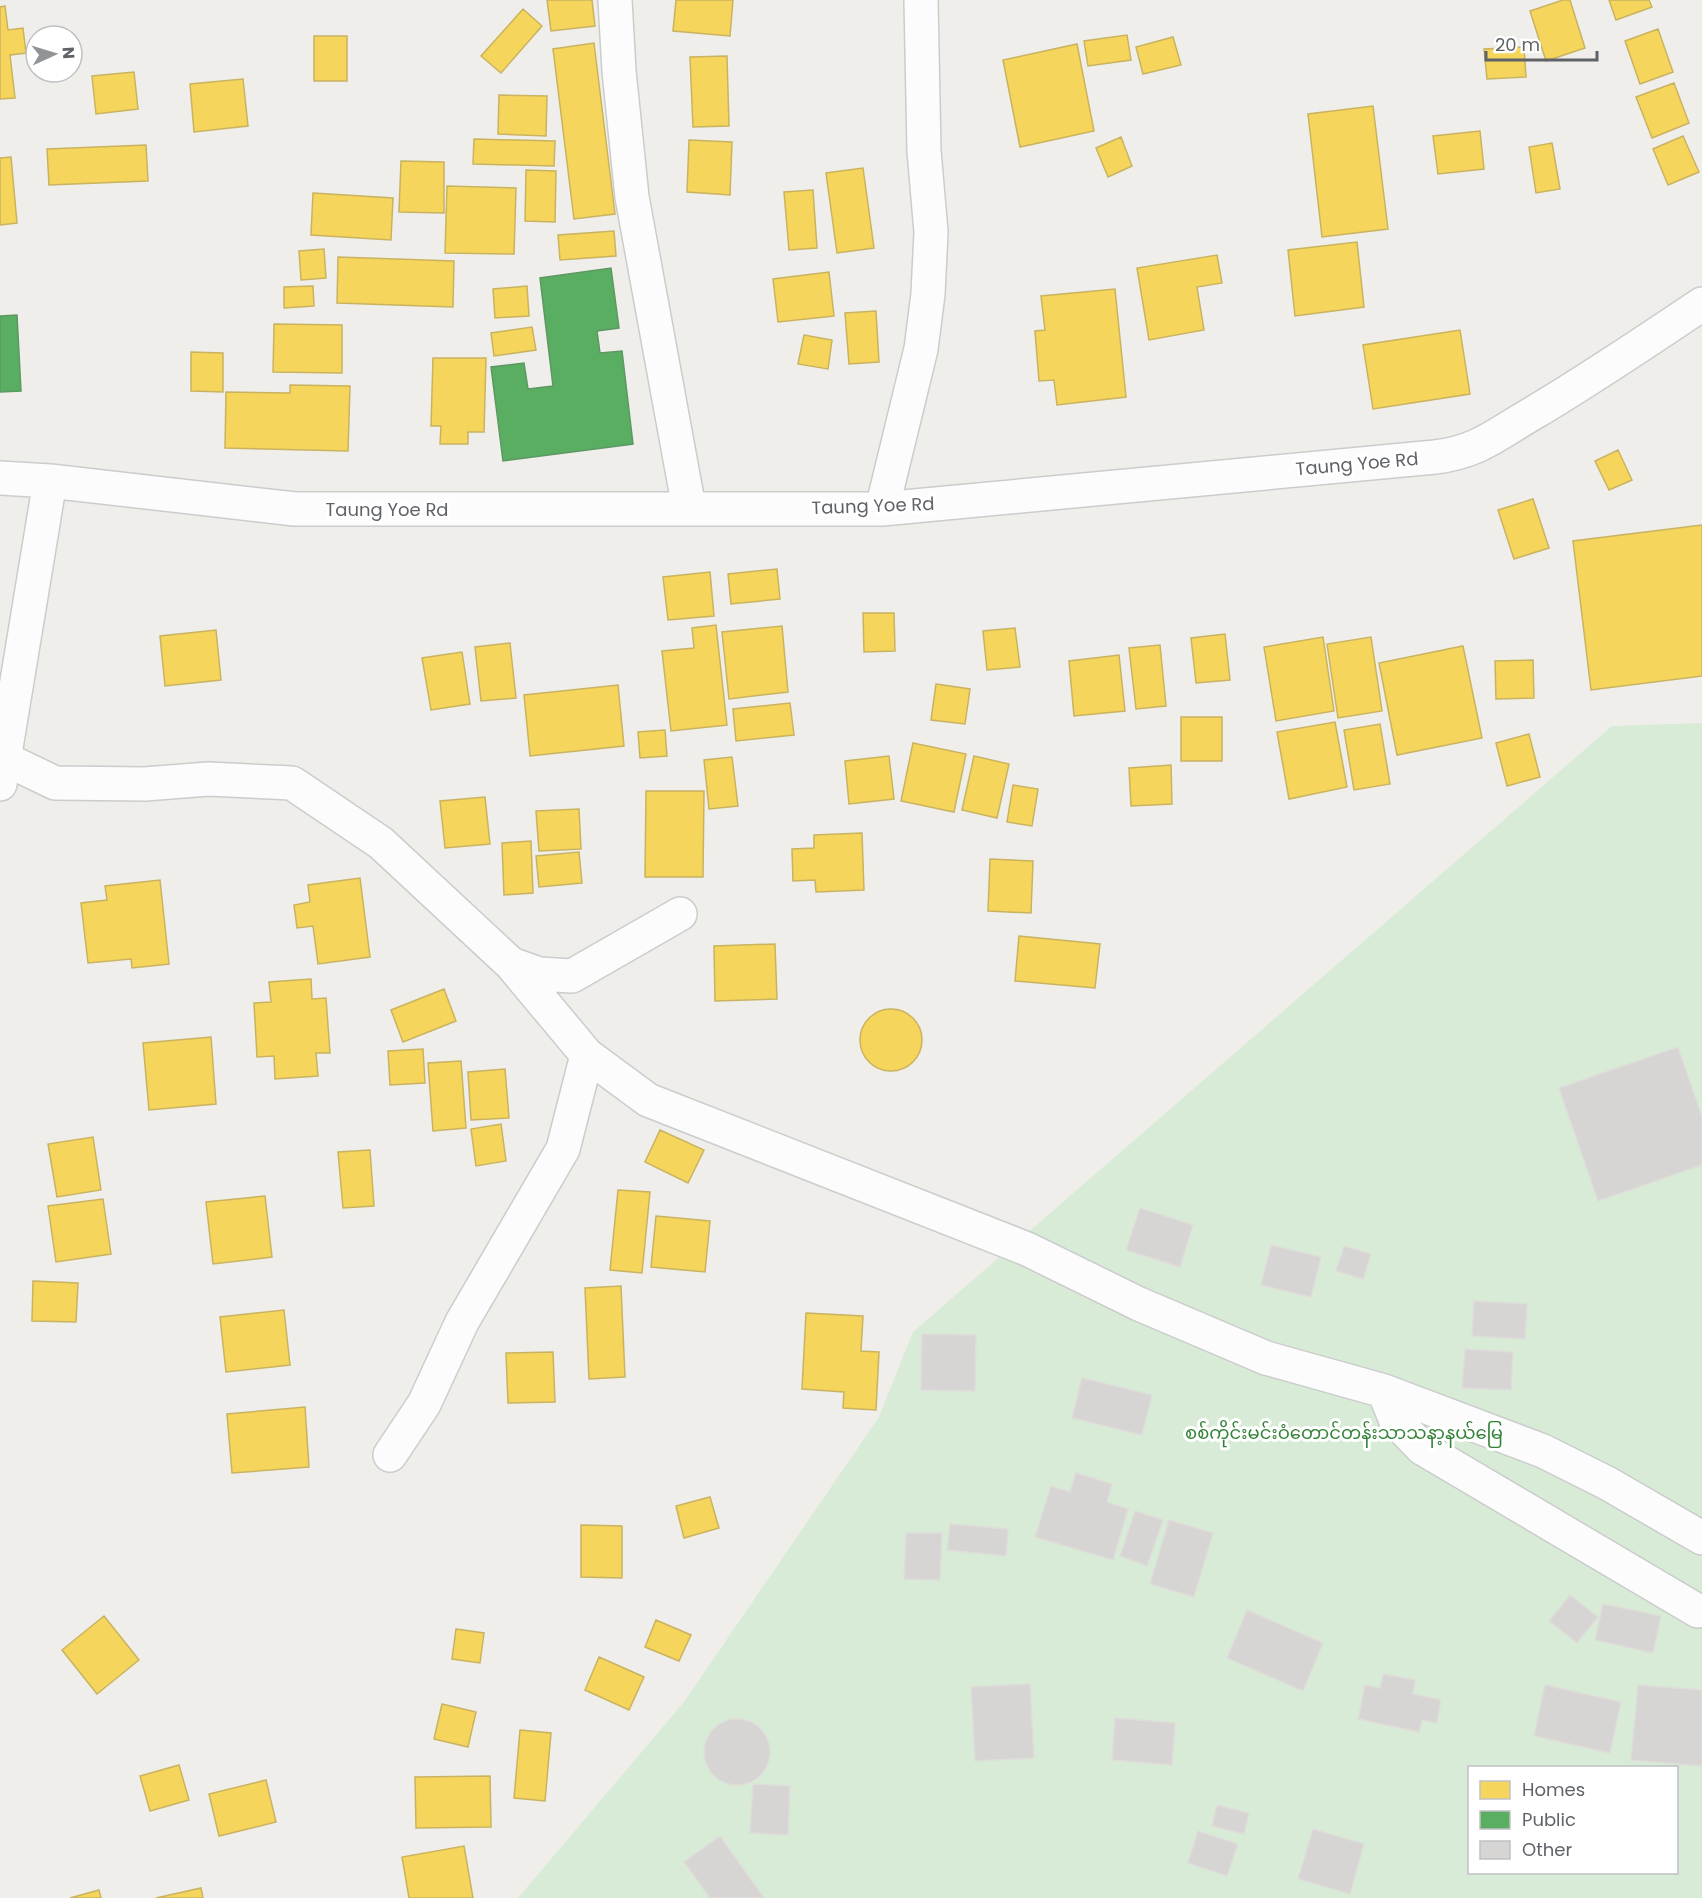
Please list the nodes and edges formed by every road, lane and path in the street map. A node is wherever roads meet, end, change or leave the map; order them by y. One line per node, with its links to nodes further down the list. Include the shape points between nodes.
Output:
1 (615, 0): 6 (street, via 632,197)
2 (921, 0): 7 (street, via 924,151 931,232 928,294 921,349)
3 (1702, 303): 7 (street, Taung Yoe Rd, via 1585,382 1485,444 1460,454)
4 (0, 478): 5 (street, Taung Yoe Rd)
5 (50, 481): 6 (street, Taung Yoe Rd, via 295,509); 8 (street)
6 (689, 508): 7 (street, Taung Yoe Rd)
7 (882, 509)
8 (1, 771): 10 (street, via 55,783 146,784 208,779 292,783 381,843)
9 (680, 914): 10 (street, via 572,976 539,974)
10 (512, 964): 11 (street)
11 (587, 1055): 12 (street, via 648,1100 1027,1249 1139,1304 1266,1358); 13 (street, via 562,1149 462,1322 424,1404)
12 (1384, 1391): 14 (street, via 1542,1451); 15 (street, via 1396,1421 1422,1448)
13 (390, 1455)
14 (1702, 1538)
15 (1698, 1611)

